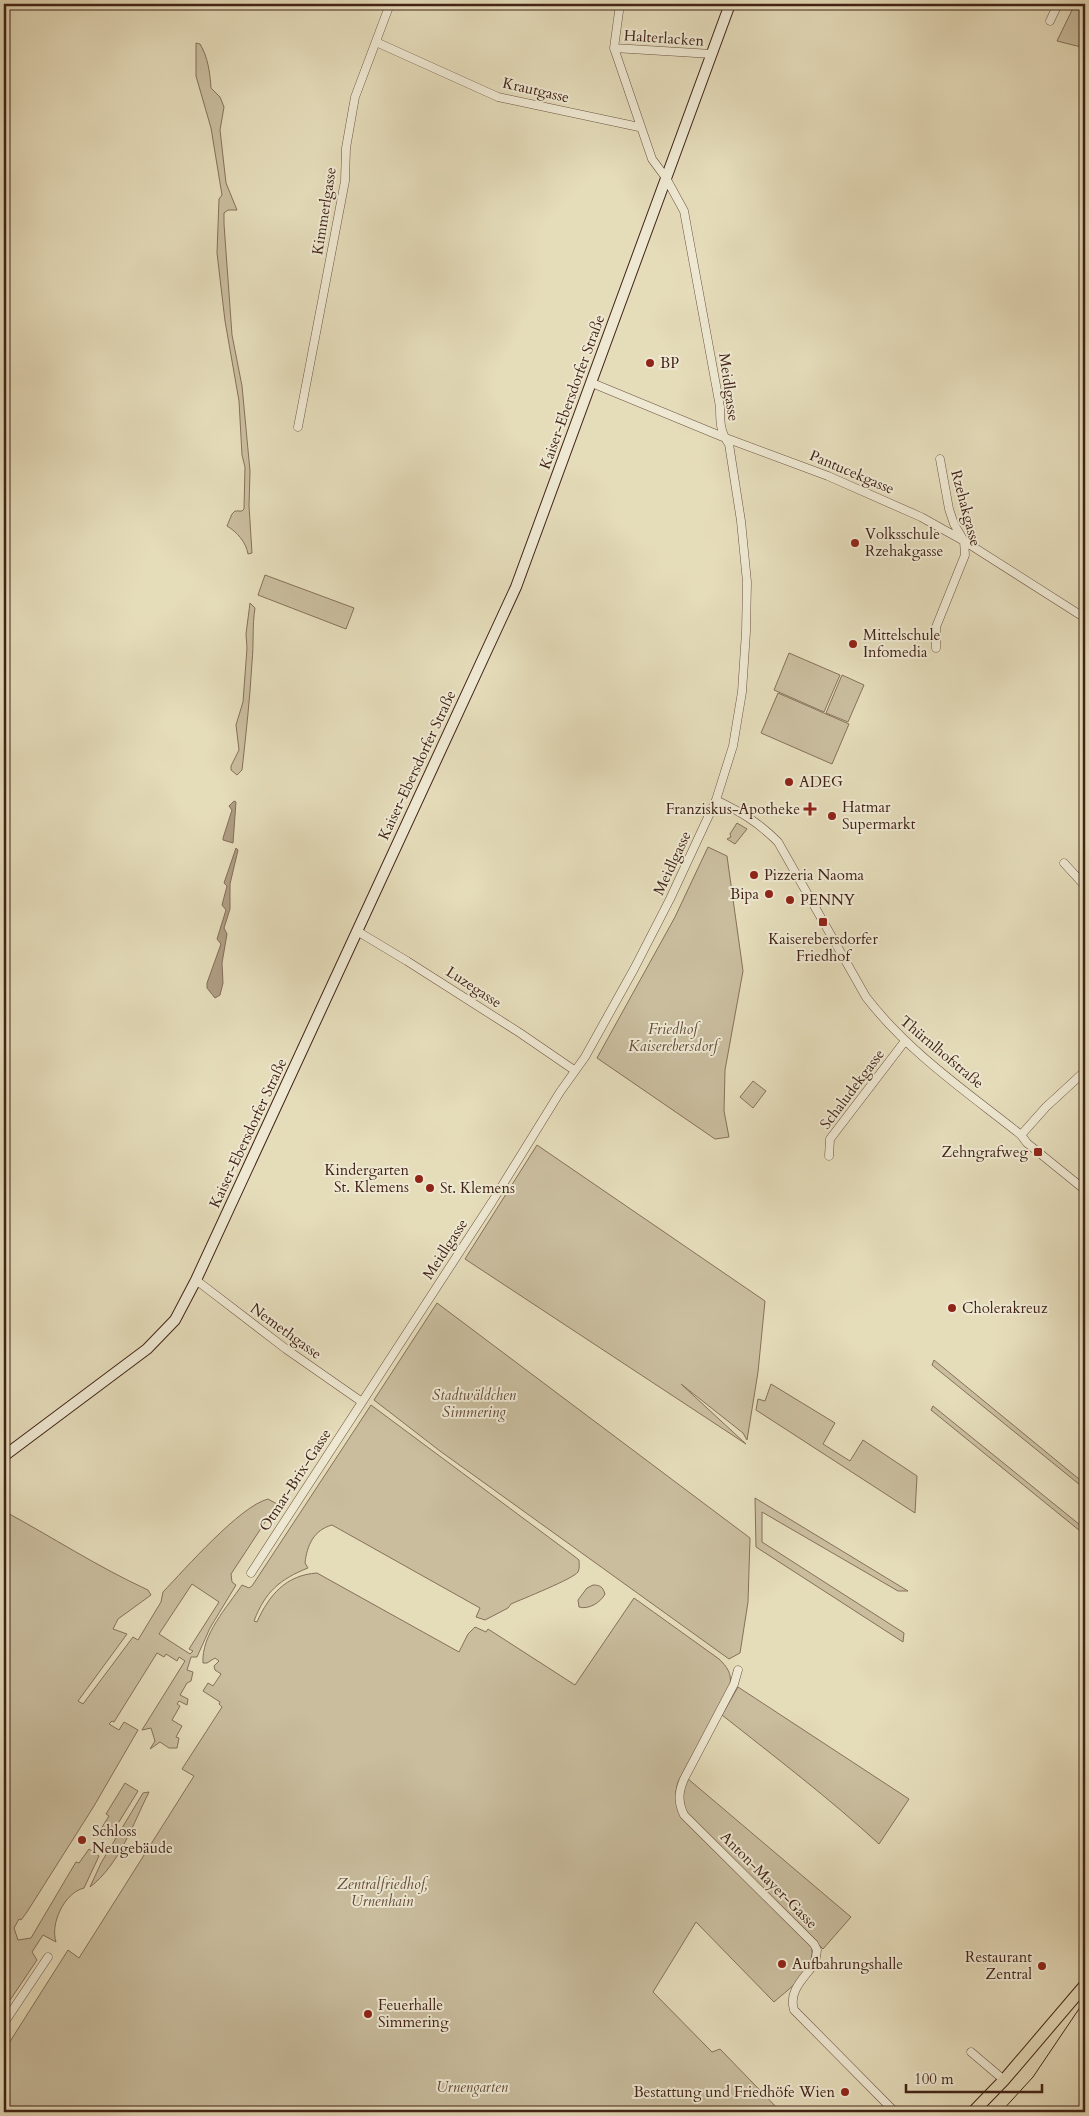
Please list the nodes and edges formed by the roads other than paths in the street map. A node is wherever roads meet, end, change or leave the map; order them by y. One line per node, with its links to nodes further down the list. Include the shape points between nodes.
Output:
1 (390, 4): 6 (street, Kimmerlgasse)
2 (620, 4): 7 (street)
3 (730, 4): 8 (main road, Kaiser-Ebersdorfer Straße)
4 (1058, 4): 5 (street)
5 (1050, 21)
6 (376, 42): 9 (street, Krautgasse, via 498,97); 12 (street, Kimmerlgasse, via 355,97 346,148 345,181)
7 (614, 48): 8 (street, Halterlacken); 9 (street, Meidlgasse)
8 (712, 54): 10 (main road, Kaiser-Ebersdorfer Straße)
9 (639, 127): 10 (street, Meidlgasse, via 652,159)
10 (666, 178): 11 (main road, Kaiser-Ebersdorfer Straße); 13 (street, Meidlgasse, via 684,211 719,398)
11 (592, 383): 13 (street, Pantucekgasse); 21 (main road, Kaiser-Ebersdorfer Straße, via 516,587)
12 (298, 427)
13 (723, 437): 15 (street, Pantucekgasse, via 881,498); 18 (street, Meidlgasse, via 728,444 747,582 742,692 733,746)
14 (940, 459): 15 (street, Rzehakgasse, via 949,509)
15 (964, 541): 16 (street, Pantucekgasse); 17 (street, Rzehakgasse, via 965,555 936,627)
16 (1085, 618)
17 (936, 648)
18 (716, 800): 22 (street, Thürnlhofstraße, via 762,826 778,842 866,997); 23 (street, Meidlgasse, via 634,969 585,1057)
19 (1064, 863): 20 (street)
20 (1085, 886)
21 (357, 932): 23 (street, Luzegasse); 28 (main road, Kaiser-Ebersdorfer Straße)
22 (905, 1041): 25 (street, Thürnlhofstraße); 26 (street, Schaludekgasse, via 830,1139)
23 (574, 1070): 29 (street, Meidlgasse)
24 (1085, 1071): 25 (street)
25 (1021, 1134): 27 (street, Thürnlhofstraße, via 1027,1143)
26 (828, 1156)
27 (1085, 1190)
28 (196, 1280): 29 (street, Nemethgasse); 30 (main road, Kaiser-Ebersdorfer Straße, via 174,1320 147,1349)
29 (362, 1402): 31 (street, Otmar-Brix-Gasse)
30 (4, 1456)
31 (251, 1573)
32 (738, 1670): 38 (street, Anton-Mayer-Gasse, via 734,1684 684,1780 679,1804 684,1816 814,1944 817,1950 815,1964 793,1993 794,2010)
33 (48, 1958): 35 (street)
34 (1085, 1985): 37 (main road)
35 (4, 2023)
36 (971, 2052): 37 (street)
37 (1004, 2080): 39 (main road)
38 (895, 2112)
39 (973, 2112)

